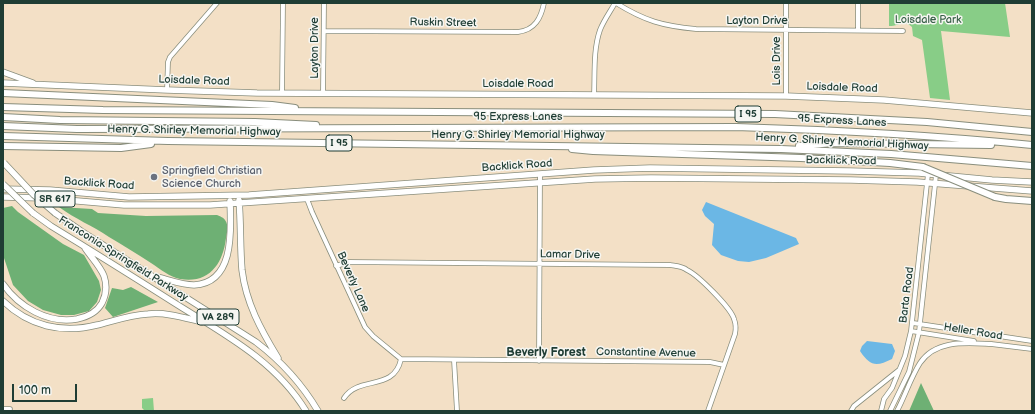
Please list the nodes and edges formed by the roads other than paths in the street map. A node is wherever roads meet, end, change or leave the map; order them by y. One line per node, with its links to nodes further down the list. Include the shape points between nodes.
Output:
1 (217, 3): 15 (street, via 170,57)
2 (283, 3): 17 (street)
3 (324, 3): 10 (street, Layton Drive)
4 (544, 3): 10 (street, Ruskin Street, via 541,17 534,26 523,32)
5 (616, 3): 8 (street, Layton Drive, via 644,19 675,27); 19 (street, via 604,21 597,40)
6 (786, 3): 8 (street, Lois Drive)
7 (858, 3): 9 (street)
8 (786, 30): 9 (street, Layton Drive); 20 (street, Lois Drive)
9 (858, 30): 11 (street, Layton Drive)
10 (324, 31): 18 (street, Layton Drive)
11 (903, 31)
12 (3, 72): 14 (main road)
13 (3, 83): 14 (main road, Loisdale Road)
14 (43, 85): 15 (main road, Loisdale Road)
15 (167, 90): 17 (main road, Loisdale Road)
16 (3, 93): 22 (highway, via 272,105)
17 (282, 93): 18 (main road, Loisdale Road)
18 (324, 93): 19 (main road, Loisdale Road)
19 (594, 95): 20 (main road, Loisdale Road)
20 (786, 96): 23 (main road, Loisdale Road, via 884,100)
21 (3, 107): 22 (highway, Henry G. Shirley Memorial Highway / I 95)
22 (319, 111): 27 (highway, Henry G. Shirley Memorial Highway / I 95, via 775,114 920,121)
23 (1032, 113)
24 (5, 118): 26 (highway, via 276,122)
25 (3, 126): 26 (highway, 95 Express Lanes, via 77,129)
26 (339, 128): 32 (highway, 95 Express Lanes, via 827,129)
27 (1032, 132)
28 (3, 136): 29 (highway, Henry G. Shirley Memorial Highway / I 95)
29 (168, 141): 30 (highway, via 120,148); 31 (highway, Henry G. Shirley Memorial Highway / I 95)
30 (3, 146)
31 (538, 146): 33 (highway, Henry G. Shirley Memorial Highway / I 95); 51 (highway, bridge, via 593,151 890,163 923,167 1006,200)
32 (1032, 146): 33 (highway, via 827,143)
33 (781, 148): 35 (highway, Henry G. Shirley Memorial Highway / I 95)
34 (3, 162): 58 (main road, Franconia-Springfield Parkway / VA 289, bridge, via 55,213)
35 (1032, 166)
36 (540, 174): 37 (main road, Backlick Road / SR 617, via 650,168); 40 (street); 46 (main road, Backlick Road / SR 617)
37 (928, 174): 38 (main road, Backlick Road / SR 617); 41 (street, Barta Road)
38 (936, 175): 39 (main road, Backlick Road / SR 617); 43 (street, Barta Road)
39 (1032, 182)
40 (540, 183): 41 (main road, Backlick Road / SR 617, via 659,178); 50 (main road, Backlick Road / SR 617); 56 (street)
41 (928, 183): 43 (main road, Backlick Road / SR 617); 62 (street, Barta Road)
42 (3, 184): 55 (main road, Franconia-Springfield Parkway / VA 289, bridge, via 34,213)
43 (935, 184): 45 (main road, Backlick Road / SR 617); 63 (street, Barta Road)
44 (3, 189): 48 (main road, Backlick Road / SR 617, via 54,190)
45 (1032, 191)
46 (238, 195): 47 (main road, Backlick Road / SR 617); 53 (main road)
47 (230, 196): 48 (main road, Backlick Road / SR 617); 52 (main road)
48 (136, 197): 54 (main road)
49 (3, 198): 54 (main road, Backlick Road / SR 617)
50 (307, 199): 53 (main road, Backlick Road / SR 617); 57 (street, Beverly Lane)
51 (1032, 201)
52 (230, 204): 53 (main road, Backlick Road / SR 617); 54 (main road, Backlick Road / SR 617); 58 (main road, via 230,247 224,264 215,276 193,285)
53 (239, 204): 72 (main road, via 242,263 247,294 256,320)
54 (136, 205)
55 (82, 245): 59 (main road, via 101,270 106,284 103,301 91,315 66,320 44,316 18,301); 61 (main road, Franconia-Springfield Parkway / VA 289)
56 (540, 264): 57 (street, Lamar Drive, via 349,262); 71 (street); 74 (street, Lamar Drive, via 670,265 689,270 702,281 734,319 735,334)
57 (336, 266): 69 (street, Beverly Lane, via 365,327)
58 (151, 276): 72 (main road, Franconia-Springfield Parkway / VA 289, via 250,337)
59 (3, 284)
60 (3, 301): 61 (main road, via 33,322 61,329 85,328 148,314 167,314)
61 (206, 322): 80 (main road, Franconia-Springfield Parkway / VA 289, via 267,365)
62 (913, 323): 63 (street, Heller Road); 64 (street, Barta Road)
63 (921, 324): 65 (street, Barta Road); 66 (street, Heller Road)
64 (912, 331): 65 (street, Heller Road); 75 (street, Barta Road)
65 (919, 332): 67 (street, Heller Road); 73 (street, Barta Road)
66 (1032, 341)
67 (992, 344): 68 (street, Heller Road); 76 (street, via 957,343 936,349 921,361)
68 (1032, 349)
69 (401, 359): 70 (street, Constantine Avenue); 77 (street, via 400,368 392,376 356,387 348,391)
70 (454, 360): 71 (street, Constantine Avenue); 82 (street)
71 (539, 360): 74 (street, Constantine Avenue, via 710,362)
72 (281, 363): 81 (main road, Franconia-Springfield Parkway / VA 289)
73 (911, 364): 76 (street); 86 (street, Barta Road)
74 (724, 365): 83 (street, Lamar Drive)
75 (900, 368): 84 (street); 85 (street, Barta Road, via 892,388 884,399)
76 (910, 383): 87 (street)
77 (344, 398)
78 (10, 408): 79 (street)
79 (3, 409)
80 (306, 411)
81 (318, 411)
82 (457, 411)
83 (708, 411)
84 (851, 411)
85 (881, 411)
86 (890, 411)
87 (897, 411)

